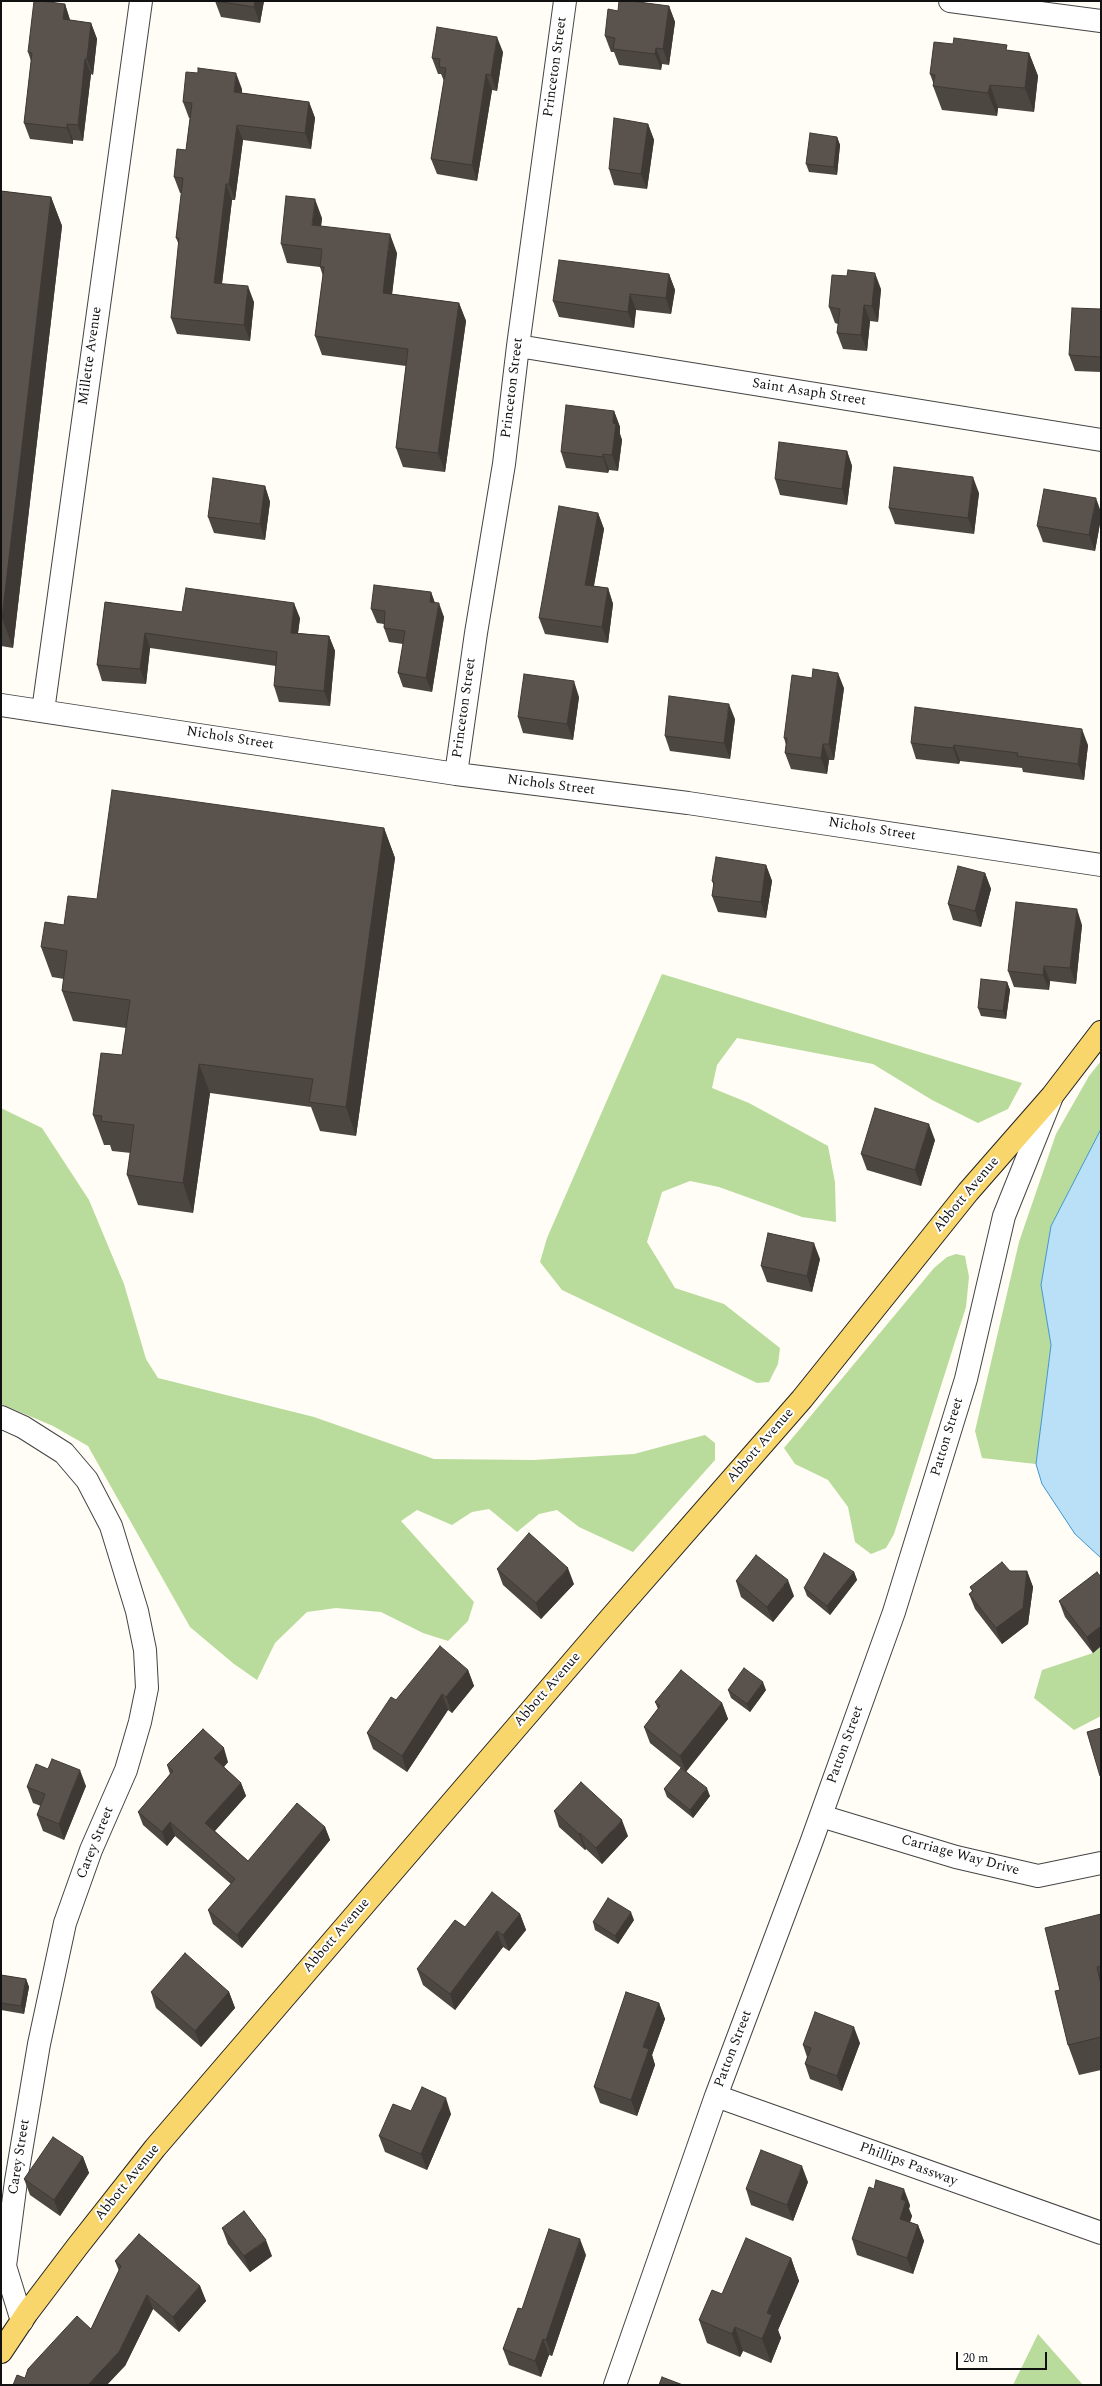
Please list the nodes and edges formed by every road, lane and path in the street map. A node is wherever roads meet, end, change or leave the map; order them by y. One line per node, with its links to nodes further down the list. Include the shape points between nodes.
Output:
1 (141, 1): 8 (street, Millette Avenue)
2 (565, 1): 5 (street, Princeton Street)
3 (950, 1): 4 (street)
4 (1101, 21)
5 (518, 346): 6 (street, Saint Asaph Street); 9 (street, Princeton Street, via 504,464)
6 (1101, 440)
7 (1, 705): 8 (street, Nichols Street)
8 (42, 711): 9 (street, Nichols Street)
9 (456, 774): 10 (street, Nichols Street, via 688,803)
10 (1101, 865)
11 (1101, 1032): 12 (main road, Abbott Avenue)
12 (1052, 1096): 14 (street, Patton Street, via 1004,1216 966,1379 894,1612); 18 (main road, Abbott Avenue, via 968,1192 802,1399 155,2148)
13 (1, 1417): 18 (street, Carey Street, via 64,1453 87,1480 111,1526 138,1611 145,1650 147,1688 126,1770 91,1850 65,1923 39,2044 5,2266)
14 (821, 1816): 15 (street, Carriage Way Drive, via 956,1857 1038,1876); 16 (street, Patton Street)
15 (1101, 1863)
16 (716, 2096): 17 (street, Phillips Passway); 20 (street, Patton Street)
17 (1101, 2234)
18 (22, 2321): 19 (main road, Abbott Avenue)
19 (1, 2352)
20 (615, 2385)

